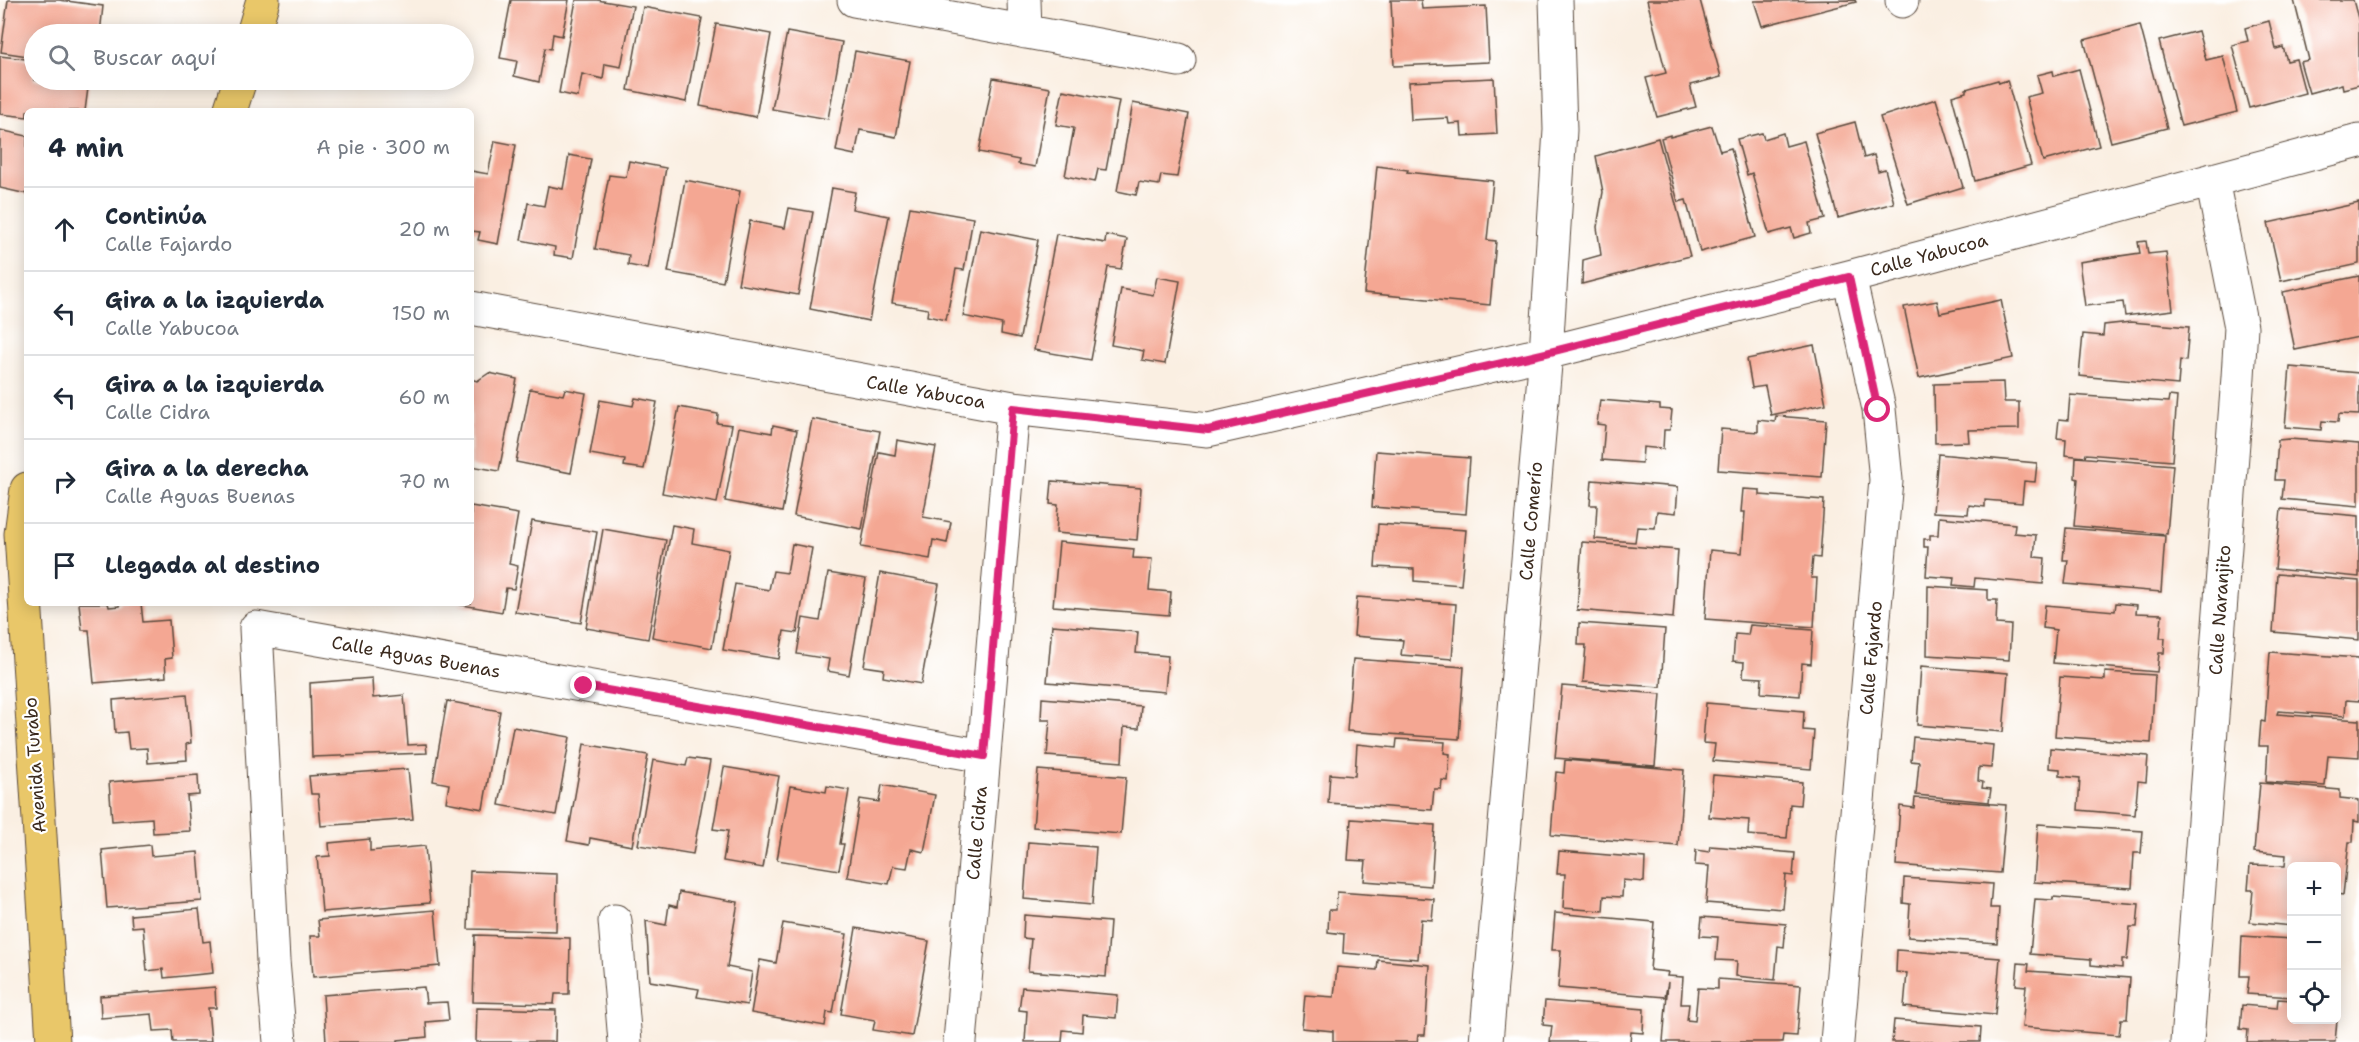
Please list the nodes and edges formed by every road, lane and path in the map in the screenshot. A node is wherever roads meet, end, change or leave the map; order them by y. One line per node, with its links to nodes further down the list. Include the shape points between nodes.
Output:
1 (263, 0): 5 (main road)
2 (854, 0): 4 (street)
3 (1556, 0): 13 (street, Calle Comerío, via 1560,130)
4 (1025, 16): 6 (street)
5 (256, 24)
6 (1179, 60)
7 (237, 90): 8 (main road)
8 (231, 108)
9 (2359, 141): 10 (street, Calle Yabucoa)
10 (2212, 180): 11 (street, Calle Yabucoa); 26 (street, Calle Naranjito, via 2241,327)
11 (1849, 277): 13 (street, Calle Yabucoa); 25 (street, Calle Fajardo, via 1878,410 1886,480)
12 (474, 309): 14 (street, Calle Yabucoa)
13 (1546, 353): 14 (street, Calle Yabucoa, via 1208,430); 24 (street, Calle Comerío)
14 (1013, 408): 18 (street, Calle Cidra)
15 (24, 512): 16 (main road, Avenida Turabo)
16 (24, 582)
17 (26, 606): 20 (main road, Avenida Turabo)
18 (984, 756): 21 (street, Calle Aguas Buenas, via 256,628); 23 (street, Calle Cidra)
19 (615, 921): 22 (street)
20 (53, 1042)
21 (280, 1042)
22 (625, 1042)
23 (960, 1042)
24 (1486, 1042)
25 (1837, 1042)
26 (2187, 1042)

